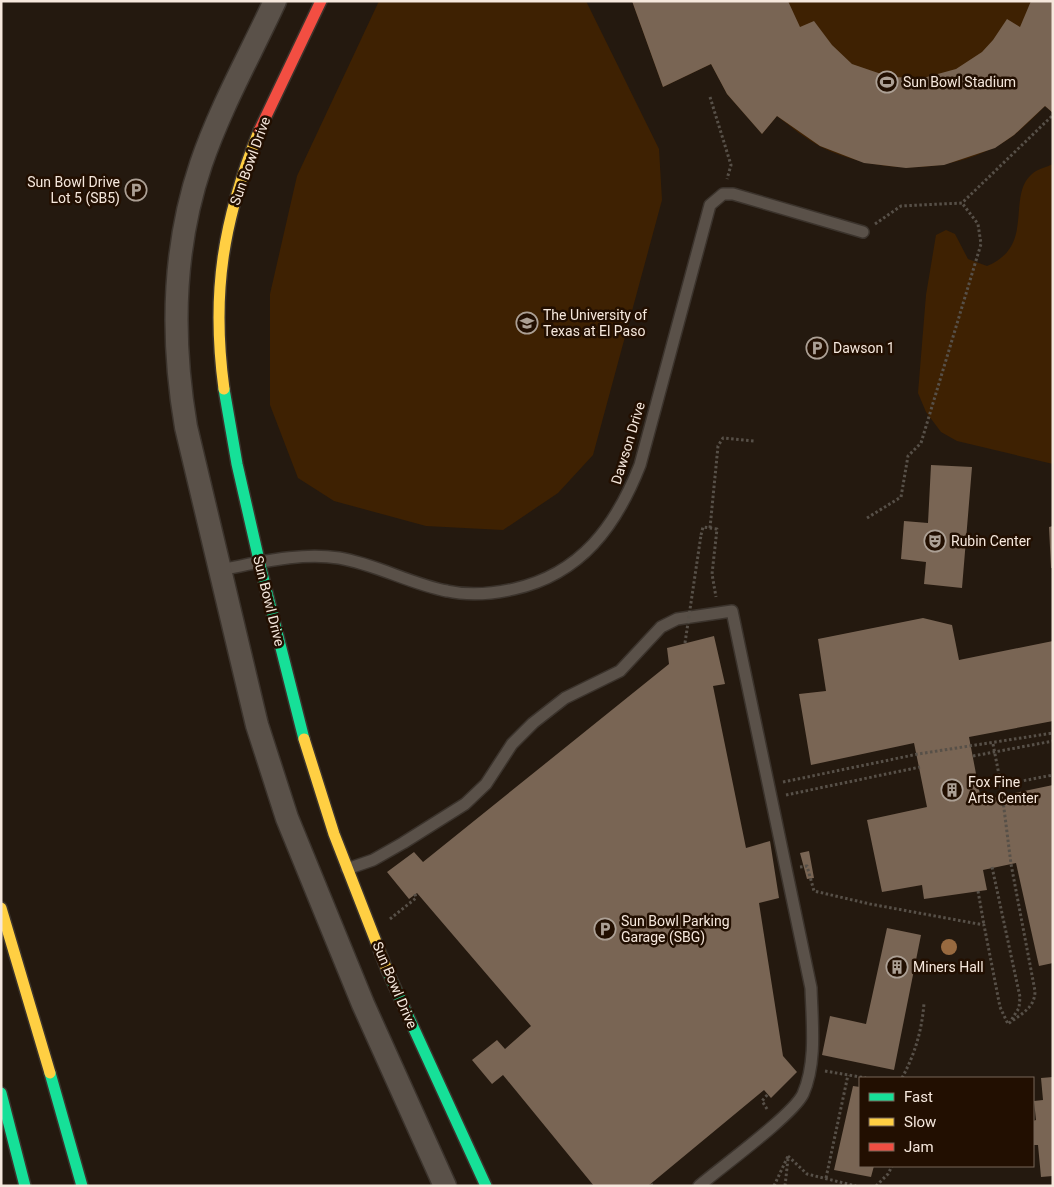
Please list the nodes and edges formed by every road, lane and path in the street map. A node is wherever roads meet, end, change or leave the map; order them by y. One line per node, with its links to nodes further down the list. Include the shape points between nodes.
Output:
1 (275, 1): 12 (street, via 201,164 183,235 178,270 176,342 180,392)
2 (321, 1): 11 (main road, Sun Bowl Drive, via 250,153 234,202 222,262 217,338 220,375)
3 (710, 97): 5 (path, via 731,165)
4 (1053, 115): 6 (path)
5 (723, 194): 7 (lane, via 743,196); 11 (lane, Dawson Drive, via 710,205 706,214 640,465 629,493 603,534 567,568 525,587 474,594 448,592 340,558 306,556)
6 (962, 203): 7 (path, via 901,206); 9 (path, via 978,224 981,244 942,376 921,443 908,456 901,497)
7 (863, 232)
8 (754, 441): 10 (path, via 723,438 718,446)
9 (867, 518)
10 (710, 528): 13 (path, via 717,529 712,574); 14 (path, bridge, via 703,527 701,535)
11 (259, 563): 12 (lane, Dawson Drive); 25 (main road, Sun Bowl Drive, via 297,715)
12 (219, 570): 48 (street, via 257,725 307,873)
13 (716, 595)
14 (685, 643)
15 (1053, 733): 17 (path)
16 (1053, 741): 18 (path, bridge)
17 (994, 744): 21 (path, via 918,754); 22 (path)
18 (973, 756)
19 (920, 767): 23 (path)
20 (1053, 775): 22 (path)
21 (770, 784): 23 (lane); 25 (lane, via 732,612 677,619 661,627 620,671 565,698 533,723 512,744 486,784 465,804 404,843)
22 (1001, 784): 33 (path, via 1011,864 1035,990 1035,1000 1029,1008)
23 (772, 798): 26 (lane)
24 (992, 867): 33 (path, via 1020,997 1019,1008)
25 (347, 870): 49 (main road, Sun Bowl Drive, via 403,1005)
26 (788, 870): 31 (path, via 807,866 814,891); 34 (lane, via 810,988 813,1029)
27 (978, 892): 31 (path)
28 (415, 894): 30 (path, via 416,898)
29 (1, 908): 42 (main road)
30 (396, 914)
31 (984, 925): 33 (path, via 1000,1007)
32 (924, 1003): 37 (path, via 912,1061)
33 (1008, 1024)
34 (810, 1069): 35 (path); 50 (lane, via 803,1093 791,1110)
35 (848, 1075): 36 (path); 44 (path)
36 (860, 1077)
37 (903, 1077)
38 (1, 1093): 45 (main road)
39 (768, 1094): 40 (path, via 762,1101)
40 (769, 1112)
41 (788, 1156): 44 (path, via 807,1174); 51 (path); 52 (path)
42 (75, 1158): 46 (main road); 47 (main road)
43 (892, 1167): 54 (path)
44 (826, 1178): 53 (path)
45 (24, 1186)
46 (82, 1186)
47 (88, 1186)
48 (445, 1186)
49 (486, 1186)
50 (699, 1186)
51 (774, 1186)
52 (785, 1186)
53 (856, 1186)
54 (876, 1186)

